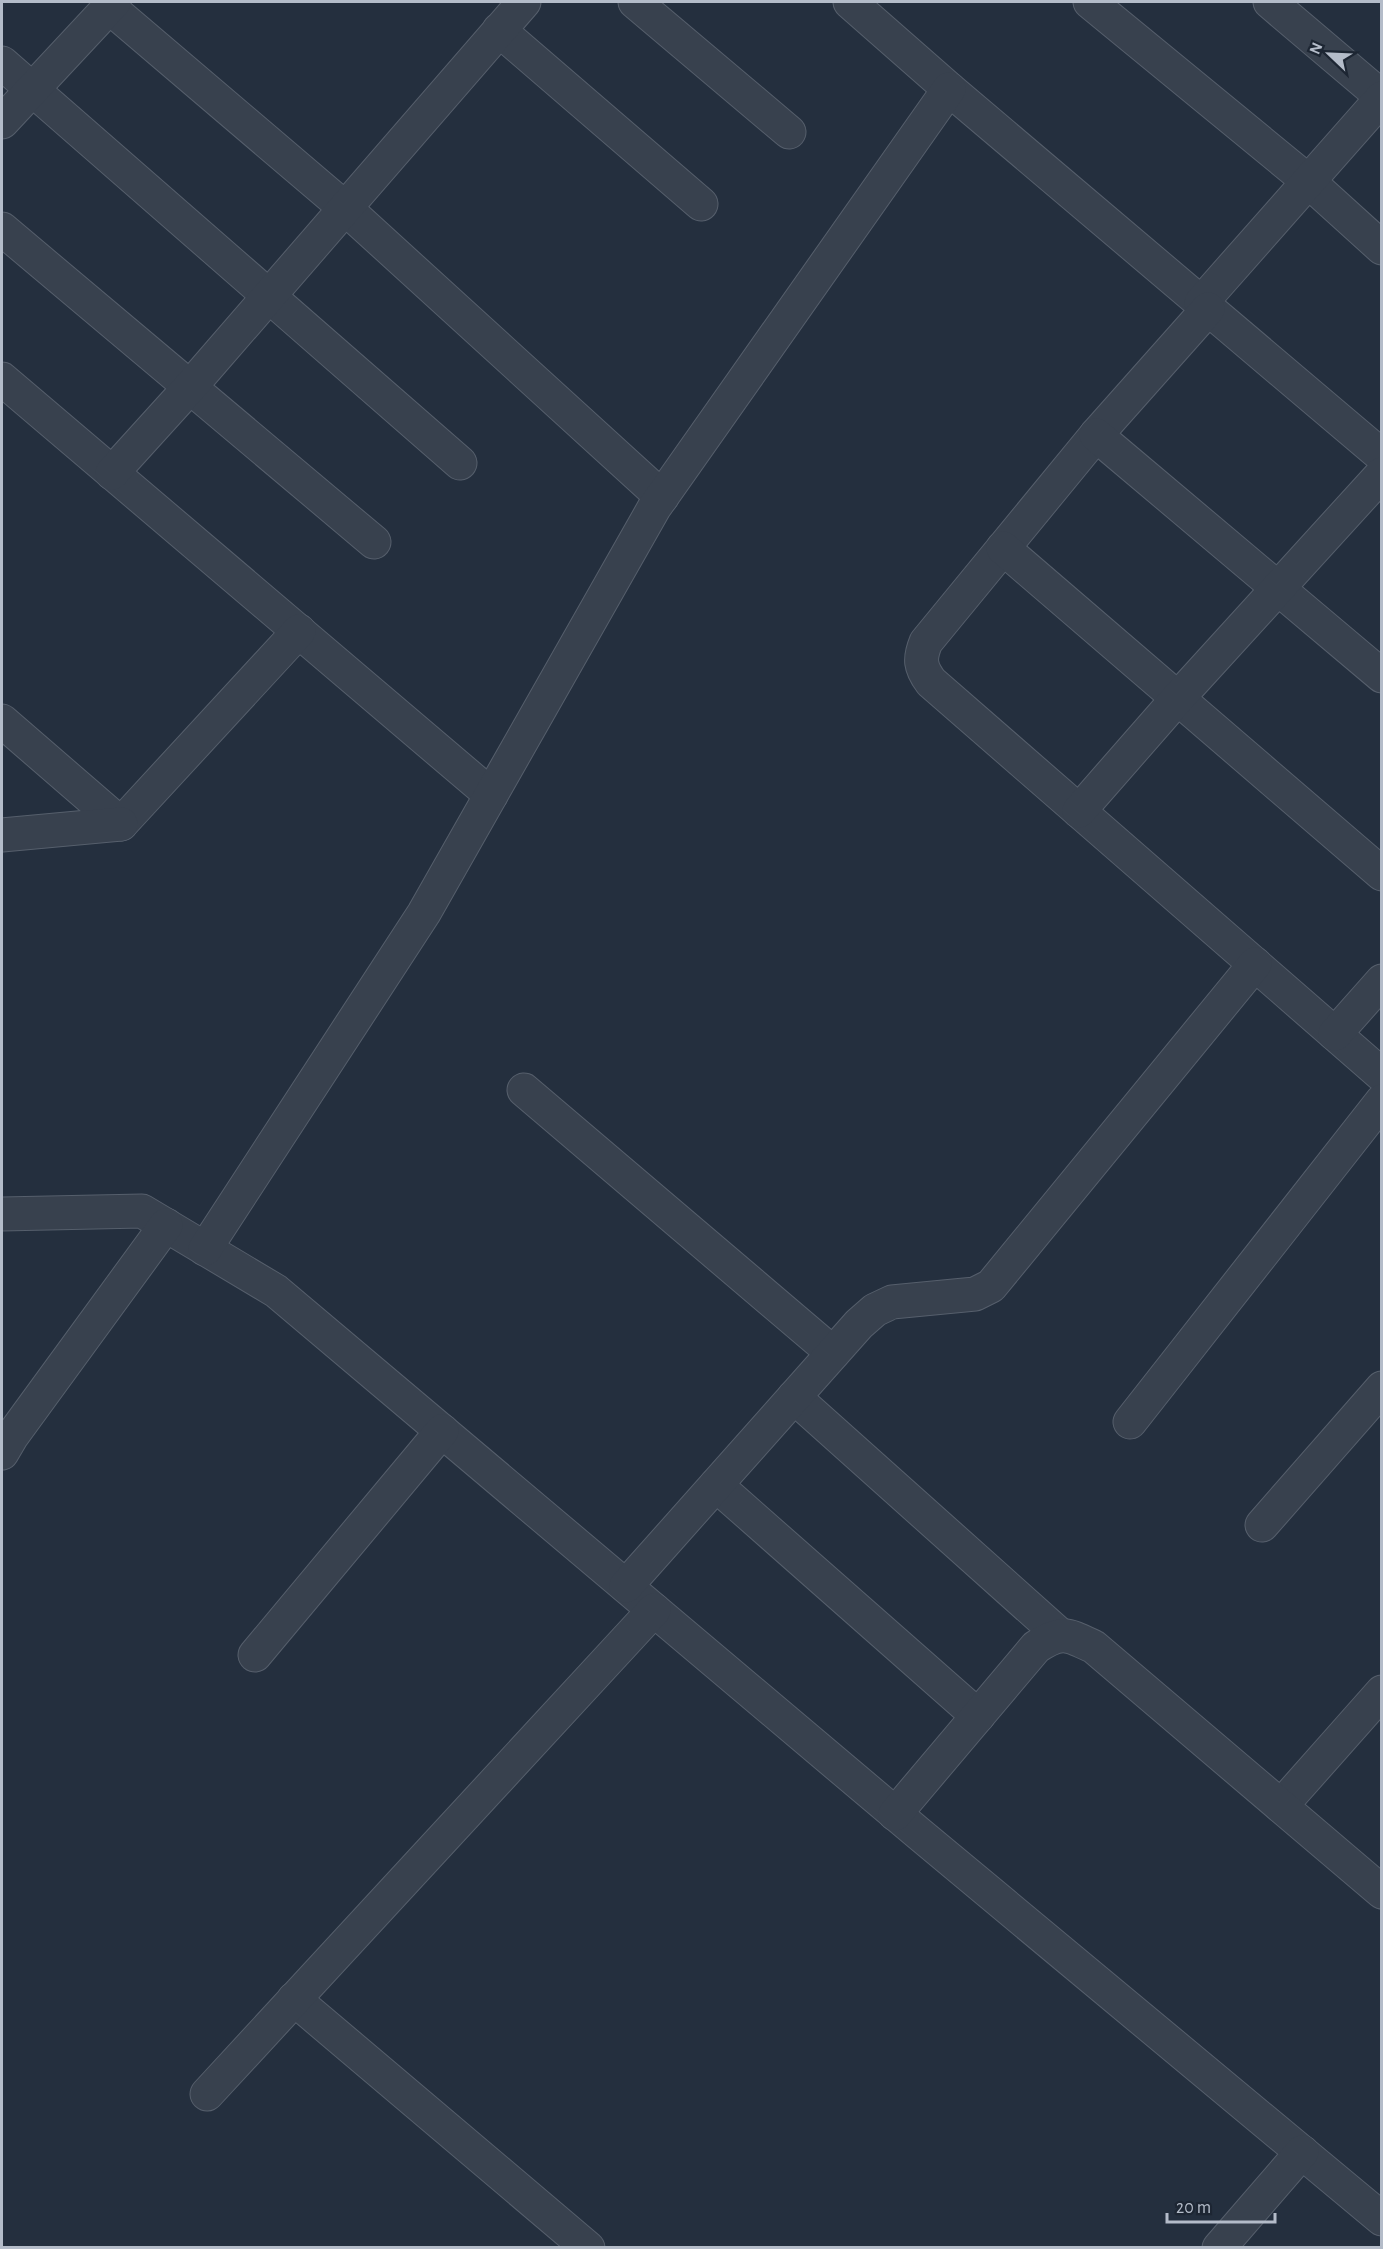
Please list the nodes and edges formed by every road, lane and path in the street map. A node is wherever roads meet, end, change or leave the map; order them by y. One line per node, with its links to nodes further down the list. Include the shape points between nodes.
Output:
1 (524, 2): 7 (street)
2 (636, 2): 13 (street)
3 (850, 2): 9 (street)
4 (1090, 2): 14 (street)
5 (1270, 2): 11 (street)
6 (111, 4): 10 (street); 16 (street)
7 (499, 30): 15 (street); 16 (street)
8 (2, 63): 10 (street)
9 (949, 89): 20 (street); 28 (street)
10 (32, 90): 12 (street); 19 (street)
11 (1382, 97): 14 (street)
12 (2, 122)
13 (789, 132)
14 (1308, 181): 18 (street); 20 (street)
15 (701, 204)
16 (345, 208): 19 (street); 28 (street)
17 (2, 229): 22 (street)
18 (1382, 248)
19 (269, 295): 22 (street); 25 (street)
20 (1204, 306): 23 (street); 24 (street)
21 (2, 379): 26 (street)
22 (190, 387): 26 (street); 29 (street)
23 (1096, 435): 30 (street); 31 (street)
24 (1382, 456)
25 (460, 463)
26 (112, 473): 32 (street)
27 (1382, 474): 31 (street)
28 (662, 496): 36 (street)
29 (374, 542)
30 (1003, 548): 34 (street); 37 (street, via 926,642 920,656 922,669 931,682)
31 (1279, 589): 33 (street); 34 (street)
32 (299, 631): 36 (street); 38 (street)
33 (1382, 676)
34 (1178, 699): 37 (street); 40 (street)
35 (2, 721): 38 (street)
36 (491, 795): 49 (street, via 424,913)
37 (1079, 811): 41 (street)
38 (121, 825): 39 (street)
39 (2, 835)
40 (1382, 874)
41 (1255, 964): 43 (street); 50 (street, via 991,1286 975,1294 892,1302 875,1310)
42 (1382, 981): 43 (street)
43 (1335, 1034): 44 (street)
44 (1382, 1076)
45 (524, 1090): 50 (street)
46 (1382, 1101): 53 (street)
47 (2, 1214): 48 (street, via 142,1211)
48 (166, 1225): 49 (street); 55 (street)
49 (205, 1249): 54 (street, via 276,1291)
50 (833, 1353): 52 (street)
51 (1382, 1388): 57 (street)
52 (794, 1397): 56 (street); 60 (street)
53 (1130, 1422)
54 (442, 1431): 58 (street); 61 (street)
55 (2, 1453)
56 (716, 1485): 58 (street); 63 (street)
57 (1262, 1525)
58 (626, 1586): 59 (street)
59 (654, 1610): 65 (street); 67 (street)
60 (1060, 1635): 63 (street, via 1036,1647); 64 (street, via 1094,1647)
61 (255, 1655)
62 (1382, 1692): 64 (street)
63 (978, 1716): 65 (street)
64 (1281, 1806): 66 (street)
65 (895, 1814): 69 (street)
66 (1382, 1892)
67 (294, 1999): 68 (street); 71 (street)
68 (207, 2094)
69 (1302, 2152): 70 (street); 72 (street)
70 (1382, 2218)
71 (588, 2247)
72 (1219, 2247)

